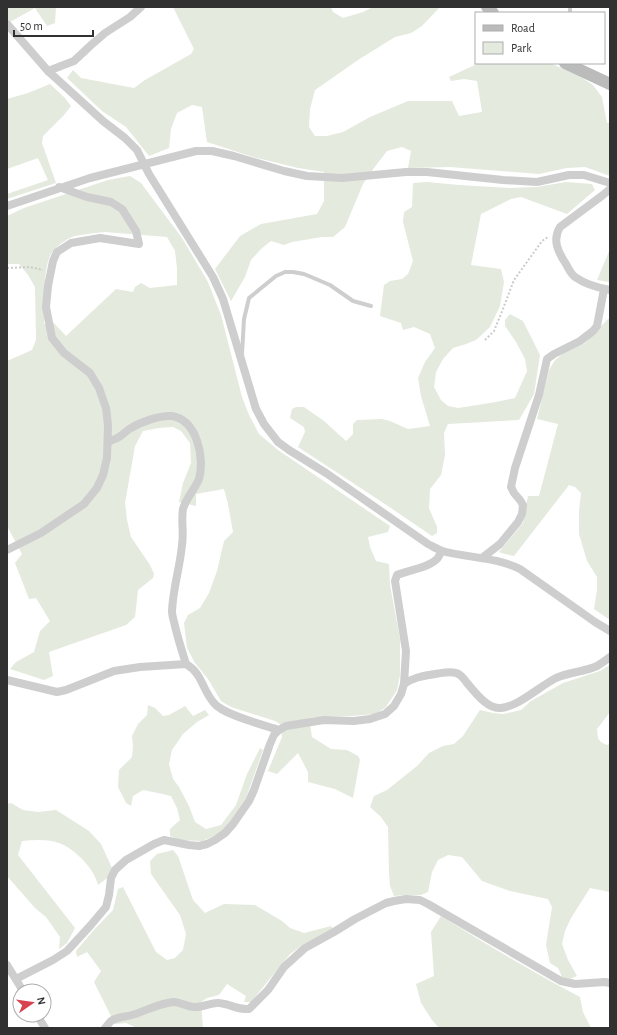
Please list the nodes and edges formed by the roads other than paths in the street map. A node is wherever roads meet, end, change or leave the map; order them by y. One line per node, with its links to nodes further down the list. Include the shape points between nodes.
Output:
1 (141, 7): 4 (street, via 105,33 74,61)
2 (7, 24): 4 (street)
3 (567, 64): 5 (main road)
4 (48, 71): 6 (street, via 103,121 126,138)
5 (610, 84)
6 (145, 164): 7 (street, via 196,151 212,151 307,176 342,178 427,172 537,182 584,175); 8 (street); 13 (street, via 213,277 223,299)
7 (610, 183)
8 (59, 187): 10 (street); 14 (street, via 110,202 122,210 136,231 139,244 100,238 71,243 57,252 50,273 46,307 52,338 64,353 90,373 99,388 107,414)
9 (610, 189): 11 (street, via 567,221 556,233 557,248 575,276 588,284)
10 (7, 206)
11 (607, 289): 17 (street, via 593,332 547,359 539,395 514,468 512,487 523,505 522,514 500,544)
12 (371, 306): 13 (lane, via 353,302 330,285 310,277 285,272 276,276 249,298 244,319)
13 (242, 363): 16 (street, via 256,409 278,442 428,544)
14 (108, 442): 15 (street, via 104,475 84,504 41,533); 20 (street, via 143,422 162,416 172,416 188,425 199,444 201,471 184,507 181,558 172,612)
15 (7, 550)
16 (442, 550): 17 (street); 22 (street, via 437,559 397,575 395,581 406,651)
17 (482, 558): 18 (street, via 520,568)
18 (610, 631)
19 (610, 657): 22 (street, via 597,666 557,678 517,702 500,708 484,701 457,673 422,676)
20 (186, 664): 21 (street, via 114,671 57,692); 23 (street, via 197,673 214,704 222,710)
21 (7, 680)
22 (404, 684): 23 (street, via 394,706 385,714 354,721 324,720 286,726)
23 (279, 730): 25 (street, via 270,744 249,801 225,833 199,846 164,840 126,860 115,870 111,878 106,907 90,926 67,951)
24 (7, 965): 25 (street)
25 (16, 980): 26 (street)
26 (18, 983)
27 (610, 983): 28 (street, via 575,984 561,981 428,904 420,900 406,899 374,908 305,948 284,967 268,990 249,1009 243,1010 217,1003 195,1008 176,1002 166,1003 117,1018)
28 (105, 1028)

